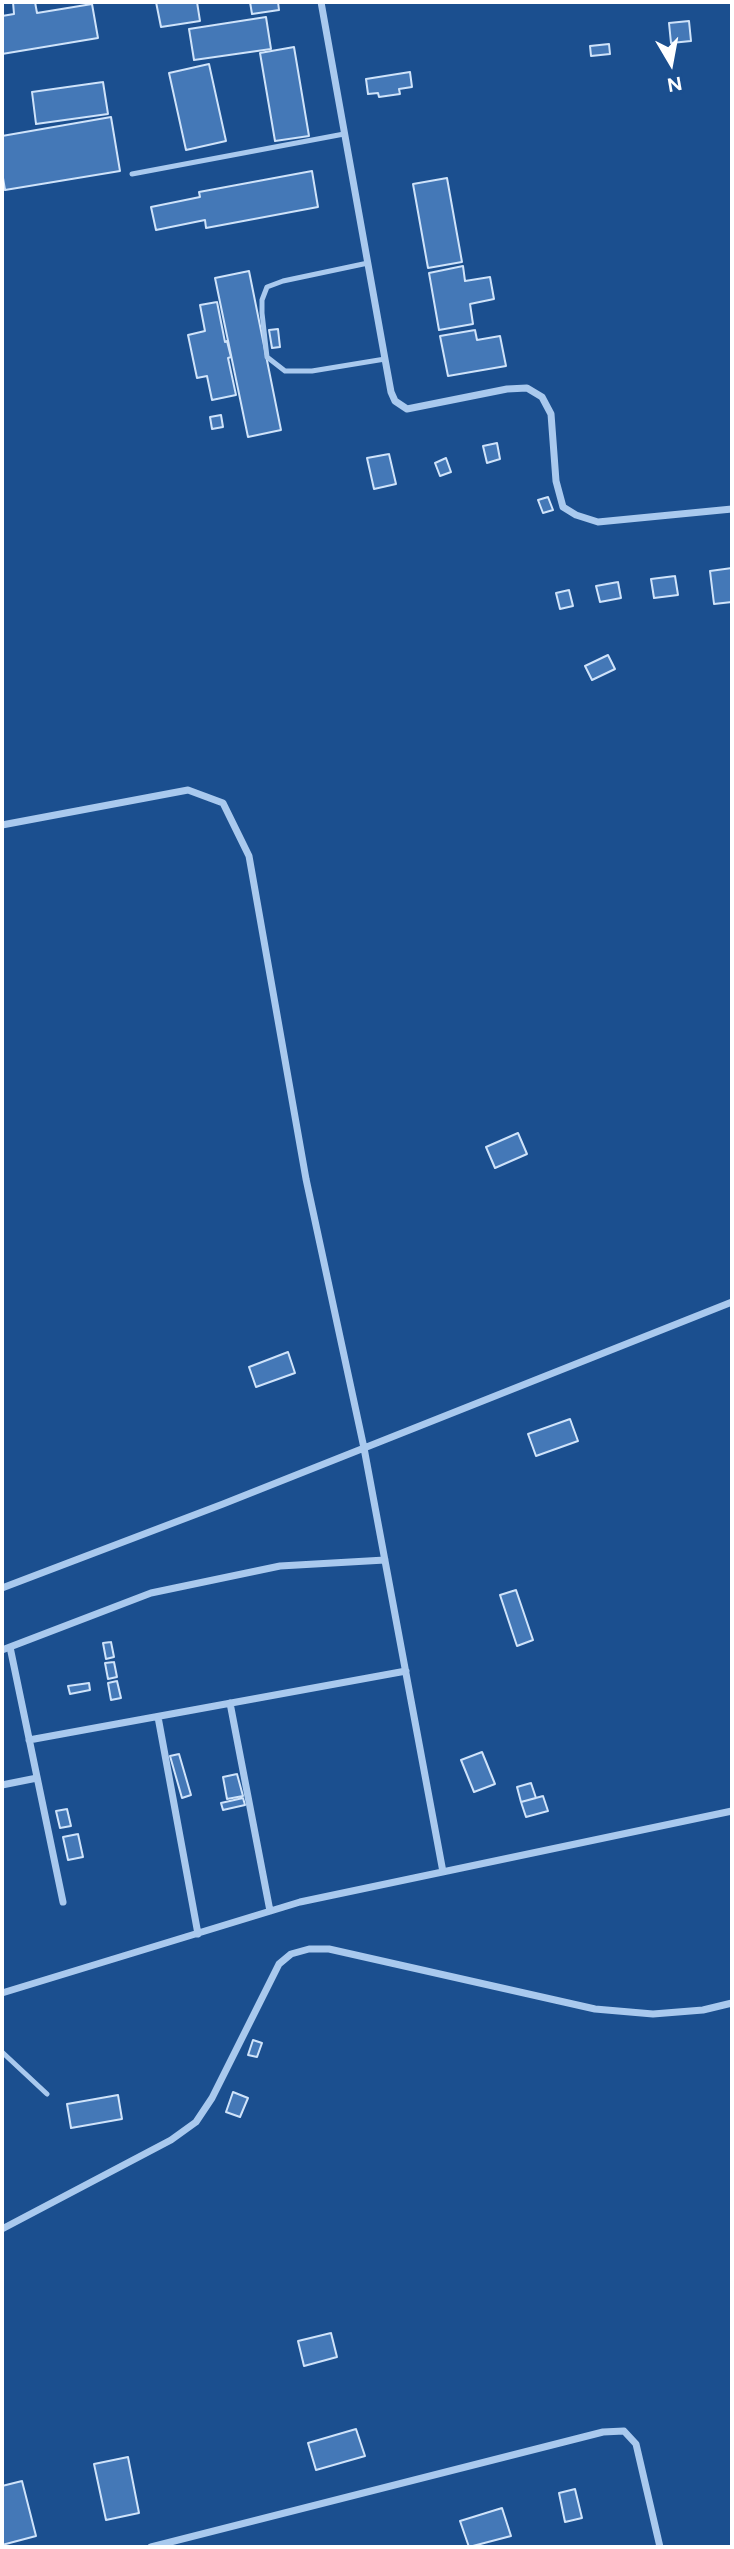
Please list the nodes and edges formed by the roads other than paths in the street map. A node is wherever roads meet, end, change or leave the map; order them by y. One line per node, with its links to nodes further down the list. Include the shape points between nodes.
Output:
1 (321, 2): 2 (street)
2 (344, 134): 3 (lane); 4 (street)
3 (132, 174)
4 (368, 263): 5 (street); 5 (lane, via 267,287 262,313 267,357 285,371)
5 (385, 359): 6 (street, via 391,392 407,409 507,389 527,388 542,397 551,414 556,481 564,507 576,515 598,522)
6 (732, 509)
7 (2, 825): 9 (street, via 188,790 223,803 249,856 306,1179)
8 (732, 1302): 9 (street)
9 (364, 1448): 10 (street); 11 (street)
10 (385, 1560): 12 (street, via 280,1566 151,1593); 14 (street)
11 (2, 1588)
12 (10, 1647): 13 (street); 17 (street)
13 (2, 1650)
14 (406, 1671): 15 (street); 21 (street)
15 (230, 1703): 16 (street); 23 (street)
16 (158, 1717): 17 (street); 24 (street)
17 (29, 1740): 18 (street)
18 (37, 1778): 19 (street); 22 (street)
19 (2, 1785)
20 (732, 1811): 21 (street)
21 (443, 1872): 23 (street)
22 (63, 1902)
23 (270, 1911): 24 (street)
24 (198, 1934): 25 (street)
25 (2, 1993)
26 (732, 2003): 29 (street, via 653,2014 595,2009 329,1949 291,1954 279,1964 196,2122 171,2140)
27 (2, 2052): 28 (lane)
28 (47, 2094)
29 (2, 2229)
30 (195, 2536): 31 (street); 32 (street); 33 (street, via 603,2432 624,2431 636,2444)
31 (151, 2547)
32 (198, 2547)
33 (660, 2547)

